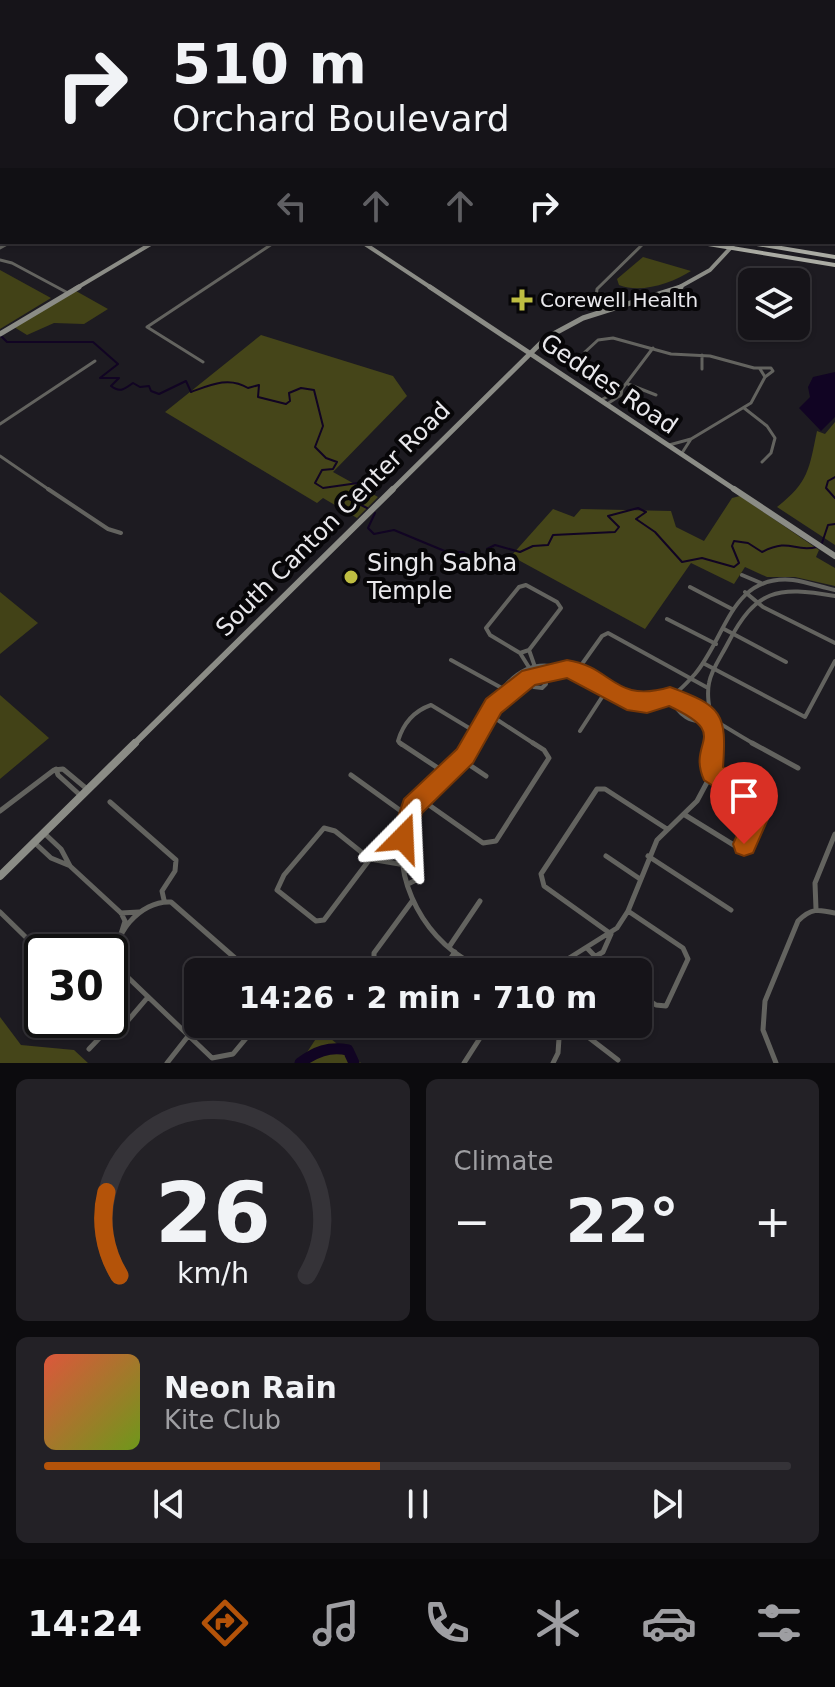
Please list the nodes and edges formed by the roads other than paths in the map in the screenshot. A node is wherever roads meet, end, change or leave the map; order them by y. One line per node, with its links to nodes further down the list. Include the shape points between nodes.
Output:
1 (151, 244): 13 (main road)
2 (272, 244): 21 (street, via 147,327)
3 (365, 244): 18 (main road, Geddes Road)
4 (643, 244): 14 (street, via 597,289)
5 (708, 244): 8 (main road)
6 (734, 244): 8 (main road, South Canton Center Road)
7 (757, 244): 9 (main road)
8 (731, 248): 11 (main road); 14 (main road, South Canton Center Road, via 691,282)
9 (832, 256): 11 (main road)
10 (0, 260): 13 (street)
11 (824, 263): 12 (main road)
12 (835, 265)
13 (68, 293): 15 (main road)
14 (603, 308): 18 (main road, South Canton Center Road, via 563,325)
15 (0, 334)
16 (653, 348): 17 (street, via 603,338); 19 (street); 23 (street)
17 (585, 352)
18 (530, 353): 25 (main road, Geddes Road); 76 (main road, South Canton Center Road)
19 (702, 355): 22 (street); 26 (street, via 765,372 757,398)
20 (95, 361): 27 (street)
21 (203, 362)
22 (702, 369)
23 (628, 384): 24 (street); 25 (street)
24 (656, 395)
25 (604, 402): 29 (main road, Geddes Road)
26 (744, 408): 28 (street); 32 (street, via 776,436 776,446)
27 (0, 424)
28 (691, 439): 29 (street); 30 (street)
29 (669, 445): 30 (main road, Geddes Road)
30 (682, 453): 34 (main road, Geddes Road)
31 (0, 456): 33 (street)
32 (762, 462)
33 (121, 533)
34 (835, 556)
35 (742, 575): 36 (street)
36 (761, 583): 38 (street); 39 (street, via 790,580 826,589)
37 (690, 587): 41 (street)
38 (745, 592): 40 (street); 41 (street)
39 (833, 596): 40 (street, via 791,591)
40 (758, 602): 44 (street, via 743,614); 45 (street)
41 (732, 609): 43 (street)
42 (667, 619): 46 (street)
43 (724, 629): 44 (street); 46 (street)
44 (733, 634): 51 (street); 55 (street)
45 (835, 643)
46 (716, 644): 52 (street)
47 (529, 650): 48 (street); 48 (street, via 561,608 522,586 486,628); 53 (street)
48 (520, 653): 53 (street)
49 (451, 660): 60 (street)
50 (835, 661): 55 (street, via 805,717)
51 (786, 662)
52 (703, 663): 55 (street); 59 (street)
53 (533, 668): 54 (street); 57 (street); 60 (street)
54 (567, 669): 56 (street); 57 (street)
55 (713, 669): 61 (street)
56 (577, 671): 59 (street, via 608,633); 62 (street)
57 (540, 674): 58 (street); 58 (street, via 546,684 542,688 534,687)
58 (529, 678): 63 (street)
59 (689, 679): 61 (street); 64 (street)
60 (501, 688): 63 (street); 65 (street)
61 (708, 688): 67 (street)
62 (606, 691): 64 (street, via 636,703); 68 (street)
63 (509, 692): 65 (street)
64 (670, 697): 67 (street); 67 (street, via 686,719 698,724)
65 (494, 706): 66 (street)
66 (489, 715): 69 (street); 77 (street, via 549,758 496,841 483,843)
67 (711, 720): 71 (street); 72 (street)
68 (580, 731)
69 (479, 734): 70 (street); 73 (street, via 431,705 421,708 400,733 402,745)
70 (462, 760): 73 (street); 75 (street)
71 (798, 768)
72 (712, 773): 80 (street); 80 (street, via 763,805 747,840 737,847)
73 (447, 774): 77 (street)
74 (351, 775): 81 (street)
75 (486, 776)
76 (84, 792): 79 (street, via 56,769); 83 (main road, South Canton Center Road)
77 (419, 798): 81 (street)
78 (110, 802): 95 (street, via 176,860 162,891)
79 (0, 811)
80 (685, 815): 82 (street)
81 (408, 816): 89 (street)
82 (667, 829): 87 (street); 106 (street, via 597,789 541,874 544,886)
83 (44, 833): 85 (main road, South Canton Center Road); 90 (street)
84 (835, 834): 98 (street, via 815,883)
85 (34, 842): 90 (street); 91 (main road, South Canton Center Road)
86 (606, 856): 92 (street)
87 (648, 856): 92 (street); 99 (street)
88 (370, 859): 88 (street, via 324,828 277,890 309,917 324,920); 89 (street)
89 (404, 864): 93 (street); 93 (street, via 421,873)
90 (70, 866): 102 (street)
91 (0, 876)
92 (640, 879): 100 (street)
93 (408, 884): 94 (street)
94 (414, 899): 109 (street, via 434,934); 111 (street)
95 (164, 900): 97 (street); 110 (street)
96 (480, 901): 109 (street)
97 (145, 909): 102 (street); 105 (street)
98 (816, 909): 103 (street); 132 (street, via 798,921 765,1001 763,1030)
99 (731, 910)
100 (628, 911): 106 (street); 119 (street, via 683,948 688,959 666,1006)
101 (0, 912): 107 (street)
102 (121, 913): 104 (street, via 125,924)
103 (835, 913)
104 (120, 934)
105 (122, 934)
106 (611, 934): 108 (street); 116 (street, via 608,947)
107 (24, 935)
108 (588, 949): 114 (street); 115 (street)
109 (452, 950): 112 (street); 113 (street)
110 (235, 958)
111 (374, 958)
112 (448, 958)
113 (463, 958)
114 (569, 958)
115 (594, 958)
116 (596, 958)
117 (128, 978): 118 (street)
118 (148, 997): 120 (street); 127 (street, via 125,1024 108,1029)
119 (652, 1002)
120 (184, 1030)
121 (187, 1038): 129 (street)
122 (192, 1038): 123 (street, via 221,1061 236,1054)
123 (248, 1038)
124 (480, 1038): 130 (street)
125 (559, 1038): 131 (street)
126 (589, 1038): 128 (street)
127 (89, 1049)
128 (618, 1060)
129 (167, 1063)
130 (464, 1063)
131 (553, 1063)
132 (776, 1063)

